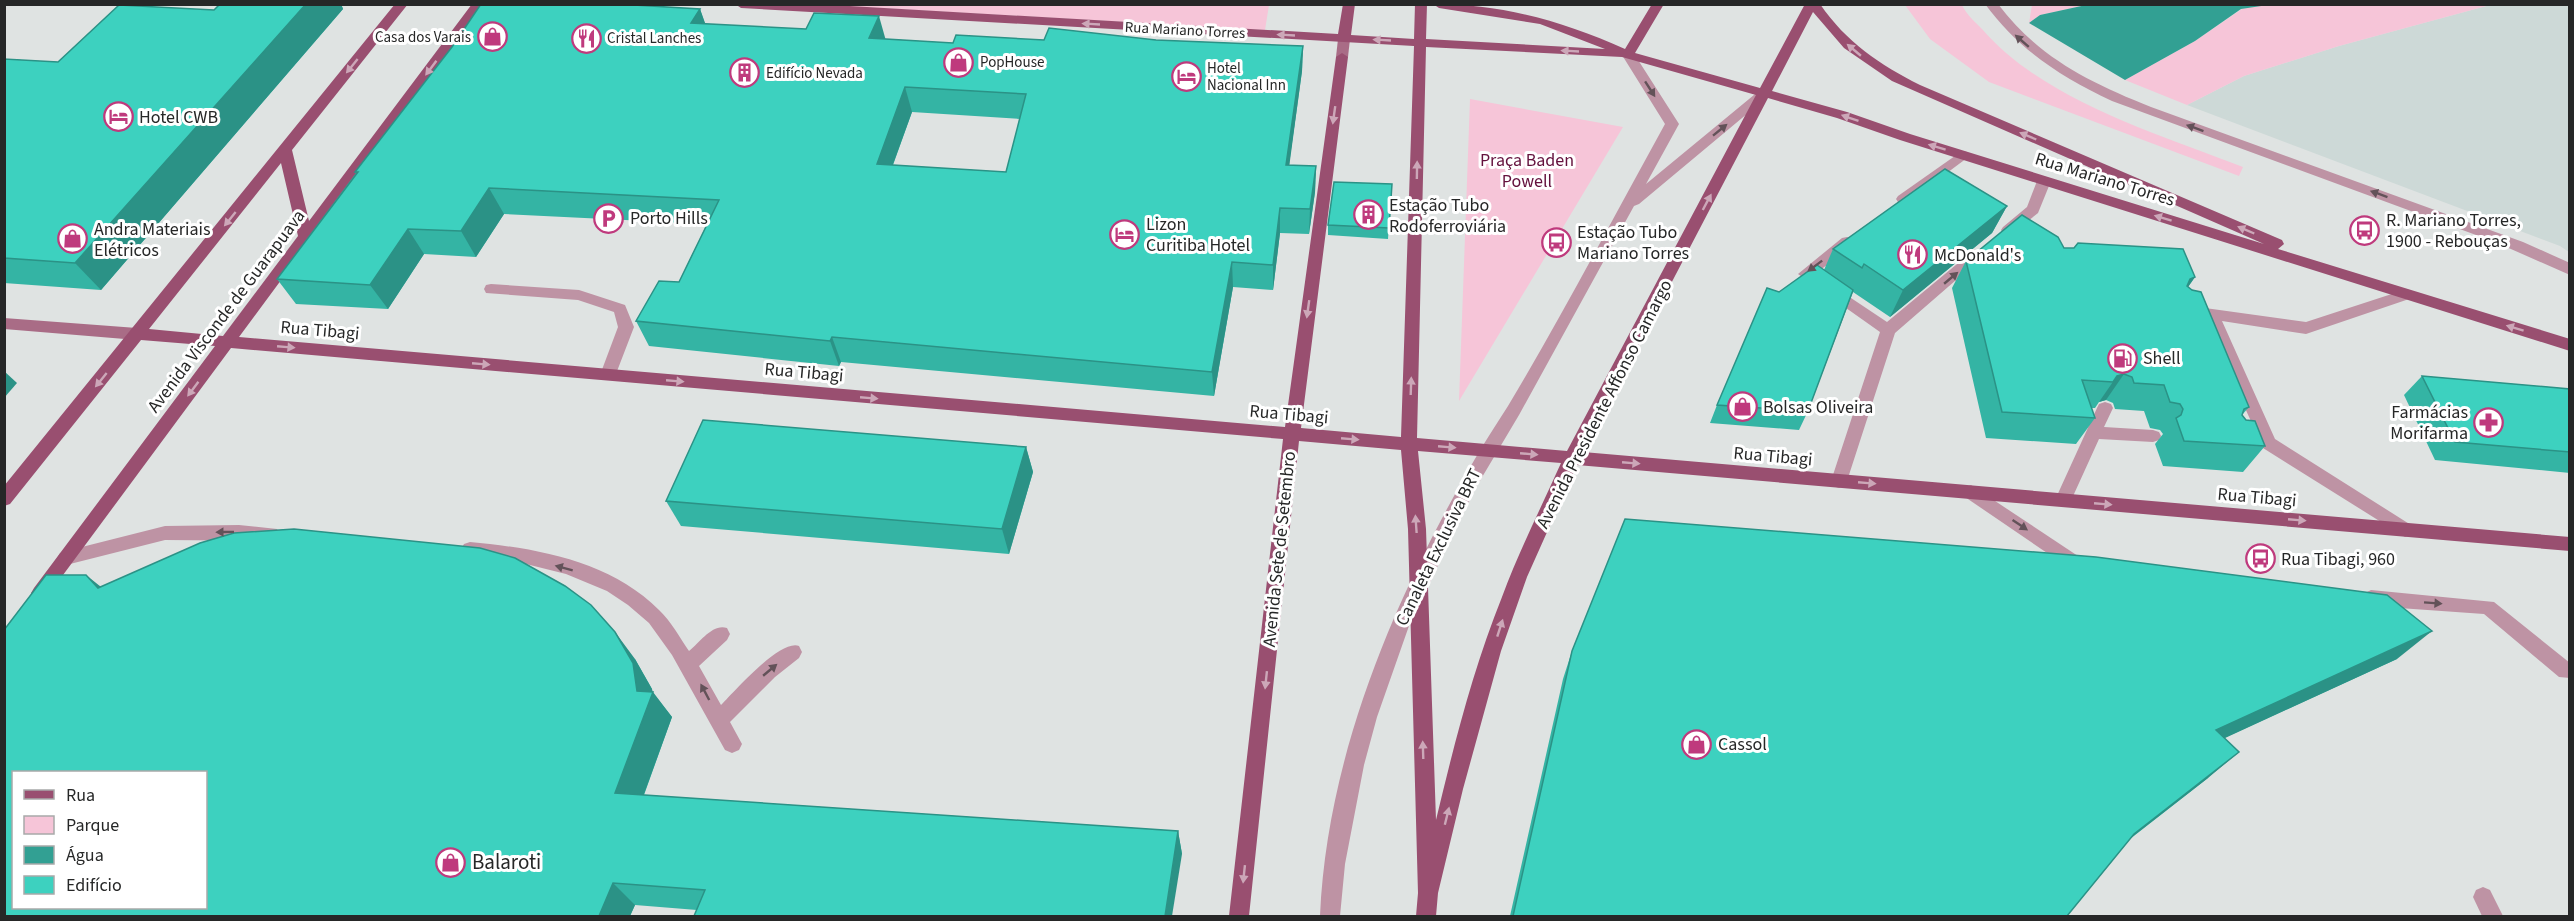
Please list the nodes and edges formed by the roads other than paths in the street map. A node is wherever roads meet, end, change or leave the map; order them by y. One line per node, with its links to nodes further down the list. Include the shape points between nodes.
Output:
1 (402, 4): 14 (main road, one-way to 14)
2 (479, 4): 22 (main road, Avenida Visconde de Guarapuava, one-way to 22)
3 (741, 4): 10 (main road, Rua Mariano Torres, one-way to 3)
4 (1349, 4): 10 (main road, Avenida Sete de Setembro)
5 (1421, 4): 11 (main road)
6 (1439, 4): 12 (main road, Rua Mariano Torres, via 1543,21)
7 (1658, 4): 12 (main road)
8 (1812, 4): 13 (main road, Avenida Presidente Affonso Camargo); 24 (main road, one-way to 8, via 1891,74 1848,45)
9 (1992, 4): 23 (lane, one-way to 9, via 2444,218 2109,96 2023,43 2003,23)
10 (1344, 39): 11 (main road, Rua Mariano Torres, one-way to 10); 37 (main road, Avenida Sete de Setembro, one-way to 37)
11 (1420, 42): 12 (main road, Rua Mariano Torres, one-way to 11); 41 (main road, one-way to 11)
12 (1628, 55): 13 (main road, Rua Mariano Torres); 17 (lane, Canaleta Exclusiva BRT, one-way to 17, via 1672,124)
13 (1765, 93): 15 (main road, Rua Mariano Torres, one-way to 13); 17 (lane, Canaleta Exclusiva BRT, one-way to 13); 43 (main road, Avenida Presidente Affonso Camargo, one-way to 13)
14 (285, 150): 22 (main road); 31 (main road, one-way to 31)
15 (1962, 155): 16 (main road, Rua Mariano Torres); 19 (lane)
16 (2044, 181): 18 (lane); 24 (main road, Rua Mariano Torres, one-way to 16)
17 (1626, 207): 42 (lane, Canaleta Exclusiva BRT, via 1513,411)
18 (2033, 210): 20 (lane); 30 (lane, one-way to 18)
19 (1887, 212)
20 (2039, 230)
21 (1859, 232): 30 (lane, one-way to 30, via 1805,274)
22 (306, 237): 32 (main road, Avenida Visconde de Guarapuava)
23 (2570, 270)
24 (2357, 279): 26 (main road, Rua Mariano Torres)
25 (491, 289): 34 (lane, via 579,296 620,309 626,327)
26 (2407, 294): 28 (lane, via 2306,328); 33 (main road, Rua Mariano Torres, one-way to 26)
27 (2189, 312): 28 (lane)
28 (2211, 314): 40 (lane)
29 (4, 323): 31 (main road, Rua Tibagi)
30 (1888, 330): 44 (lane)
31 (137, 334): 32 (main road, Rua Tibagi); 46 (main road, one-way to 46)
32 (228, 342): 34 (main road, Rua Tibagi, one-way to 34); 52 (main road, Avenida Visconde de Guarapuava, one-way to 52)
33 (2570, 345)
34 (608, 375): 37 (main road, Rua Tibagi, one-way to 37)
35 (2104, 408): 36 (lane)
36 (2095, 433): 38 (lane); 47 (lane)
37 (1292, 434): 41 (main road, Rua Tibagi, one-way to 41); 65 (main road, Avenida Sete de Setembro, one-way to 65)
38 (2153, 436)
39 (2249, 441): 40 (lane)
40 (2269, 443): 48 (lane)
41 (1409, 444): 42 (main road, Rua Tibagi, one-way to 42); 54 (main road, one-way to 41)
42 (1486, 451): 43 (main road, Rua Tibagi, one-way to 43); 54 (lane, Canaleta Exclusiva BRT)
43 (1572, 458): 44 (main road, Rua Tibagi, one-way to 44); 63 (main road, Avenida Presidente Affonso Camargo, one-way to 43, via 1474,710 1504,615)
44 (1839, 481): 45 (main road, Rua Tibagi, one-way to 45)
45 (1971, 492): 47 (main road, Rua Tibagi); 53 (lane, one-way to 53)
46 (4, 499)
47 (2063, 500): 48 (main road, Rua Tibagi, one-way to 48)
48 (2405, 530): 50 (main road, Rua Tibagi)
49 (284, 535): 52 (lane, one-way to 52, via 165,533)
50 (2570, 544)
51 (449, 548): 59 (lane, one-way to 51, via 653,615 618,589 586,574 509,552)
52 (66, 558): 56 (main road, Avenida Visconde de Guarapuava)
53 (2093, 571)
54 (1418, 582): 63 (main road, one-way to 54); 66 (lane, Canaleta Exclusiva BRT, via 1388,652 1362,729 1345,806)
55 (2352, 596): 60 (lane, one-way to 60, via 2488,607)
56 (32, 604)
57 (721, 634): 59 (lane)
58 (793, 652): 61 (lane, one-way to 58)
59 (688, 663): 61 (lane, one-way to 59)
60 (2566, 671)
61 (719, 720): 62 (lane)
62 (732, 744)
63 (1428, 893): 67 (main road)
64 (2483, 897): 68 (lane)
65 (1239, 916)
66 (1330, 916)
67 (1426, 916)
68 (2493, 916)

